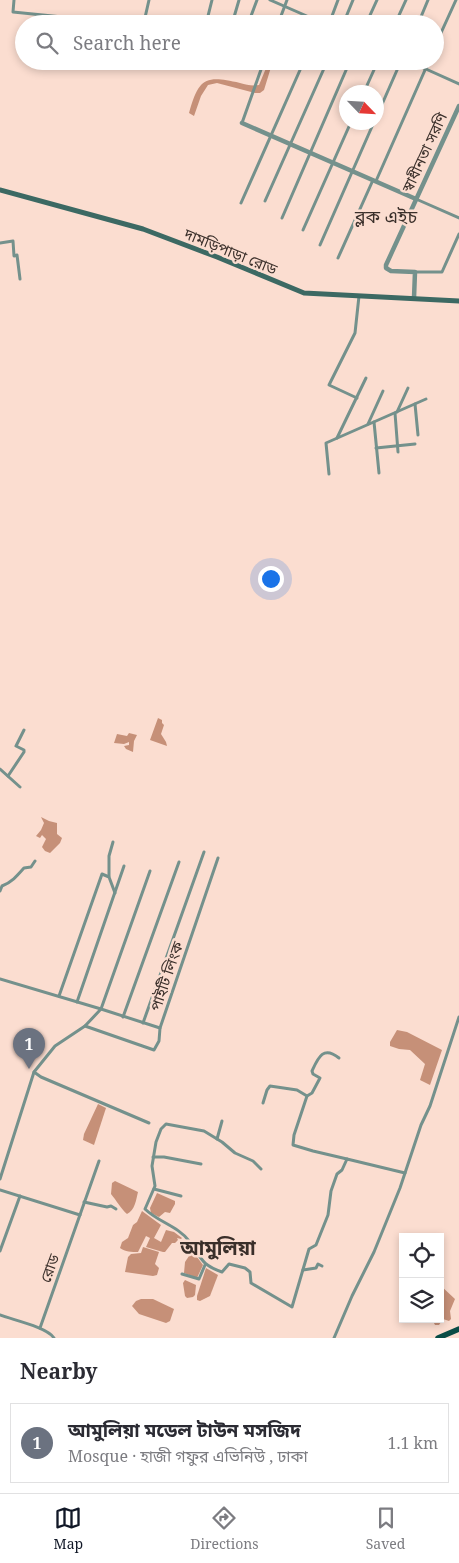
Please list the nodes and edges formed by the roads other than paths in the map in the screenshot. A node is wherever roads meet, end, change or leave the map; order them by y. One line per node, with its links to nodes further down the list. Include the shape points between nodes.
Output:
1 (14, 0): 15 (street, via 13,12)
2 (150, 0): 16 (street)
3 (212, 0): 17 (street)
4 (239, 0): 18 (street)
5 (257, 0): 19 (street)
6 (270, 0): 14 (street)
7 (287, 0): 14 (street)
8 (338, 0): 22 (street)
9 (353, 0): 23 (street)
10 (377, 0): 24 (street)
11 (406, 0): 25 (street)
12 (428, 0): 26 (street)
13 (456, 0): 27 (street)
14 (284, 6): 20 (street); 21 (street)
15 (43, 15)
16 (146, 15)
17 (208, 15)
18 (235, 15)
19 (251, 15)
20 (281, 15)
21 (305, 15)
22 (332, 15)
23 (347, 15)
24 (370, 15)
25 (399, 15)
26 (422, 15)
27 (444, 26)
28 (261, 70): 40 (street)
29 (300, 70): 43 (street)
30 (323, 70): 44 (street)
31 (346, 70): 45 (street)
32 (374, 70): 37 (street)
33 (397, 70): 38 (street)
34 (425, 70): 48 (street)
35 (427, 70): 36 (street)
36 (459, 84)
37 (367, 85)
38 (384, 100)
39 (459, 106): 50 (street, স্বাধীনতা সরণি)
40 (242, 123): 43 (street)
41 (348, 130): 46 (street)
42 (371, 130): 47 (street)
43 (272, 136): 44 (street); 52 (street)
44 (290, 144): 45 (street); 51 (street)
45 (310, 153): 46 (street); 53 (street)
46 (334, 163): 47 (street); 55 (street)
47 (353, 171): 48 (street); 58 (street)
48 (374, 180): 50 (street); 59 (street)
49 (0, 190): 62 (main road, দামড়িপাড়া রোড, via 143,229 296,291)
50 (416, 199): 54 (street); 60 (street, স্বাধীনতা সরণি, via 386,265 391,271)
51 (265, 201)
52 (241, 203)
53 (282, 218)
54 (459, 218)
55 (303, 230)
56 (459, 234): 60 (street, via 442,272)
57 (0, 242): 61 (street, via 13,241)
58 (320, 244)
59 (338, 258)
60 (414, 272): 63 (street)
61 (20, 279)
62 (359, 296): 63 (main road, দামড়িপাড়া রোড); 68 (street, via 354,333 329,385)
63 (414, 298): 64 (main road, দামড়িপাড়া রোড)
64 (459, 301)
65 (366, 378): 68 (street)
66 (408, 388): 71 (street)
67 (383, 391): 73 (street)
68 (357, 398): 75 (street)
69 (426, 399): 70 (street)
70 (416, 404): 71 (street); 74 (street)
71 (396, 412): 72 (street); 77 (street)
72 (374, 422): 73 (street); 78 (street)
73 (368, 425): 75 (street)
74 (418, 436)
75 (337, 438): 81 (street, via 326,443)
76 (415, 444): 77 (street)
77 (398, 446): 78 (street); 79 (street)
78 (376, 448): 80 (street)
79 (398, 452)
80 (379, 473)
81 (329, 474)
82 (24, 730): 84 (street, via 16,746 24,752)
83 (0, 769): 84 (street)
84 (8, 776): 85 (street)
85 (20, 787)
86 (113, 842): 93 (street)
87 (204, 852): 102 (street)
88 (218, 858): 104 (street, পাইটি লিংক)
89 (36, 861): 94 (street, via 9,884 2,886)
90 (179, 862): 100 (street)
91 (124, 866): 95 (street)
92 (150, 871): 99 (street)
93 (109, 877): 95 (street); 97 (street, via 102,874)
94 (0, 891)
95 (115, 893): 98 (street)
96 (0, 979): 97 (street, পাইটি লিংক)
97 (58, 996): 98 (street, পাইটি লিংক)
98 (77, 1002): 99 (street, পাইটি লিংক)
99 (101, 1009): 100 (street, পাইটি লিংক); 103 (street)
100 (124, 1016): 102 (street, পাইটি লিংক)
101 (459, 1017): 117 (street)
102 (142, 1022): 104 (street, পাইটি লিংক)
103 (85, 1026): 104 (street, via 154,1050); 106 (street, via 55,1046)
104 (160, 1028)
105 (339, 1058): 107 (street, via 333,1054 319,1056 312,1071 320,1078)
106 (34, 1072): 110 (street); 118 (street)
107 (307, 1096): 108 (street, via 297,1090 270,1086); 113 (street, via 293,1145)
108 (263, 1103)
109 (222, 1121): 111 (street)
110 (149, 1123)
111 (217, 1139): 112 (street, via 204,1131 166,1124 161,1128); 116 (street)
112 (153, 1157): 115 (street); 119 (street)
113 (348, 1159): 117 (street); 129 (street, via 336,1174 328,1215 316,1245 309,1249)
114 (99, 1161): 123 (street, রোড)
115 (201, 1164)
116 (261, 1169)
117 (405, 1174): 135 (street, via 374,1252)
118 (0, 1179)
119 (154, 1189): 122 (street); 127 (street, via 145,1209 189,1240)
120 (0, 1190): 121 (street)
121 (20, 1196): 125 (street); 126 (street)
122 (181, 1196)
123 (84, 1202): 124 (street); 125 (street, রোড)
124 (116, 1209)
125 (80, 1215): 132 (street, রোড)
126 (0, 1251)
127 (205, 1265): 129 (street, via 222,1272 229,1264 245,1268 250,1272 252,1283 292,1307); 130 (street, via 199,1279)
128 (322, 1266): 129 (street, via 318,1264 316,1268)
129 (303, 1270)
130 (182, 1274)
131 (0, 1315): 132 (street)
132 (40, 1328): 134 (street)
133 (459, 1330): 136 (main road)
134 (54, 1338)
135 (334, 1338)
136 (438, 1338)

